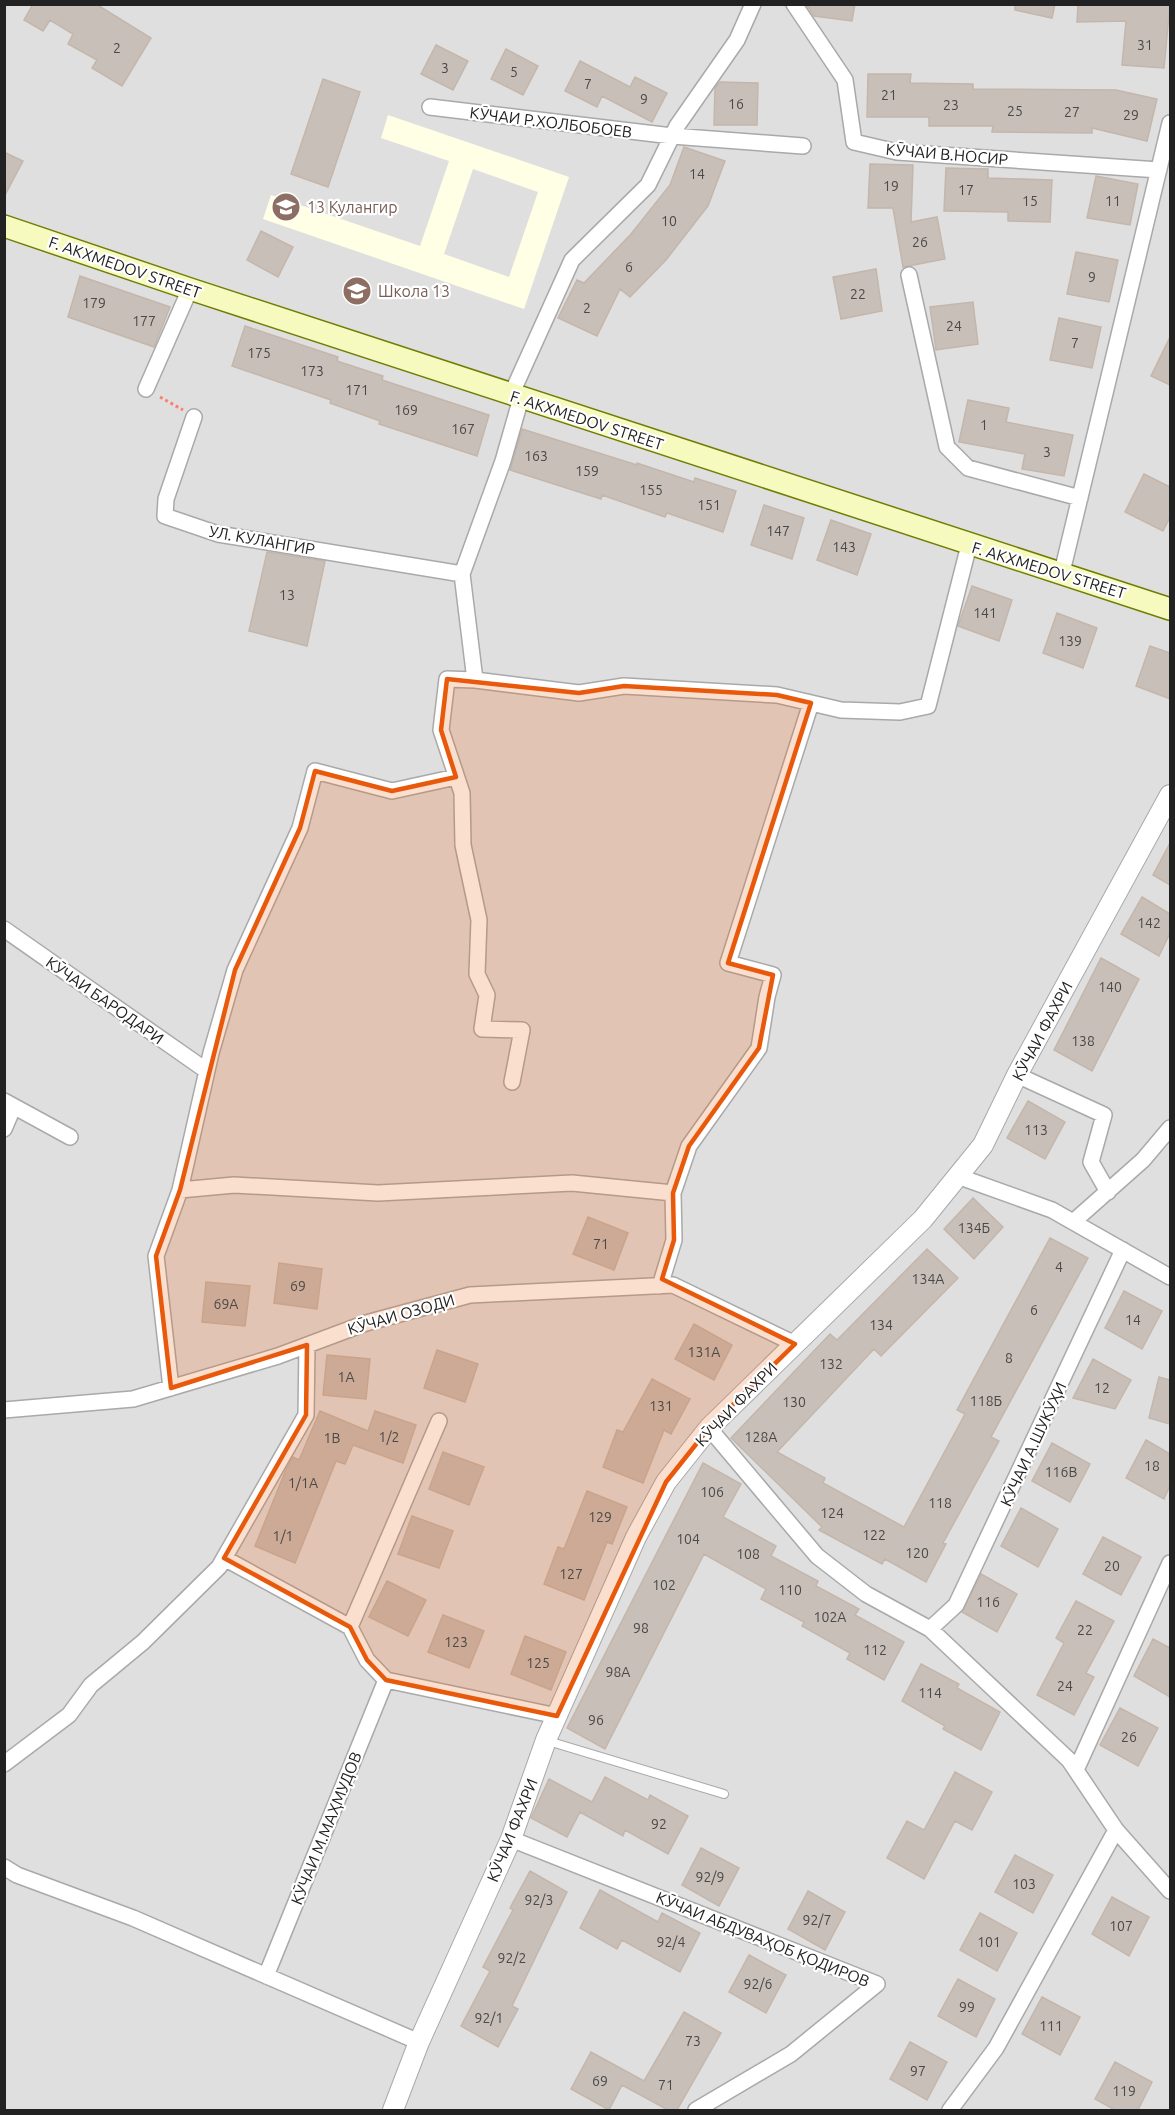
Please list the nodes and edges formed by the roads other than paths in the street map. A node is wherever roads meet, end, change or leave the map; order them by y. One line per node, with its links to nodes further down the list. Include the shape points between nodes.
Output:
1 (753, 4): 5 (street, via 737,40)
2 (794, 4): 7 (street, КӮЧАИ В.НОСИР, via 845,80 854,142 897,152)
3 (430, 107): 5 (street, КӮЧАИ Р.ХОЛБОБОЕВ)
4 (1170, 123): 7 (street)
5 (672, 136): 6 (street, КӮЧАИ Р.ХОЛБОБОЕВ); 12 (street, via 648,185 572,260)
6 (803, 146)
7 (1159, 170): 14 (street)
8 (4, 226): 10 (main road, F. AKXMEDOV STREET)
9 (909, 275): 14 (street, via 947,447 968,468)
10 (190, 289): 11 (street); 12 (main road, F. AKXMEDOV STREET)
11 (146, 389)
12 (516, 396): 15 (main road, F. AKXMEDOV STREET); 17 (street, via 502,461)
13 (194, 417): 17 (street, УЛ. КУЛАНГИР, via 166,499 165,516 218,534)
14 (1080, 498): 16 (street)
15 (969, 545): 16 (main road, F. AKXMEDOV STREET); 20 (street, via 928,706 900,712 841,710)
16 (1062, 573): 18 (main road, F. AKXMEDOV STREET)
17 (462, 574): 19 (street)
18 (1170, 609)
19 (475, 680): 20 (street, via 579,693 624,686 777,695); 21 (street, via 447,679 441,730)
20 (811, 703): 34 (street, via 728,963 773,975 759,1048 689,1146)
21 (456, 777): 24 (street, via 392,791 315,771 300,828 235,970); 26 (street, via 462,793 463,844 479,920 477,974 486,995 482,1029 522,1030)
22 (1170, 796): 25 (street, КӮЧАИ ФАХРИ)
23 (4, 929): 24 (street, КӮЧАИ БАРОДАРИ)
24 (207, 1071): 32 (street)
25 (1017, 1075): 31 (street, КӮЧАИ ФАХРИ, via 983,1145); 33 (street, via 1104,1115 1091,1161)
26 (512, 1082)
27 (9, 1105): 29 (street); 30 (street)
28 (1170, 1128): 33 (street)
29 (4, 1129)
30 (70, 1137)
31 (960, 1177): 35 (street, via 1052,1210); 39 (street, КӮЧАИ ФАХРИ, via 923,1219)
32 (180, 1190): 34 (street, via 234,1185 378,1193 572,1183); 41 (street, via 156,1256)
33 (1108, 1192): 35 (street)
34 (673, 1193): 38 (street, via 674,1240)
35 (1073, 1222): 36 (street)
36 (1123, 1250): 37 (street); 48 (street, КӮЧАИ А.ШУКӮҲИ, via 956,1605)
37 (1170, 1277)
38 (660, 1286): 39 (street, КӮЧАИ ОЗОДИ, via 673,1285); 40 (street, КӮЧАИ ОЗОДИ, via 470,1294 366,1323)
39 (795, 1344): 44 (street, КӮЧАИ ФАХРИ)
40 (307, 1345): 41 (street, КӮЧАИ ОЗОДИ); 45 (street, via 306,1415)
41 (171, 1388): 42 (street, КӮЧАИ ОЗОДИ, via 133,1399)
42 (4, 1410)
43 (439, 1421): 47 (street)
44 (709, 1428): 48 (street, via 817,1556 866,1594); 50 (street, КӮЧАИ ФАХРИ, via 666,1482 636,1537)
45 (224, 1558): 47 (street); 52 (street, via 143,1642 91,1685 69,1715)
46 (1170, 1563): 53 (street)
47 (350, 1627): 49 (street, via 367,1660)
48 (930, 1629): 53 (street)
49 (386, 1680): 50 (street); 59 (street, КӮЧАИ М.МАҲМУДОВ)
50 (557, 1716): 51 (street, КӮЧАИ ФАХРИ)
51 (546, 1740): 54 (lane); 56 (street, КӮЧАИ ФАХРИ)
52 (4, 1764)
53 (1076, 1770): 55 (street)
54 (724, 1794)
55 (1116, 1830): 58 (street); 63 (street, via 996,2048)
56 (511, 1839): 60 (street, КӮЧАИ ФАХРИ); 62 (street, КӮЧАИ АБДУВАҲОБ ҚОДИРОВ, via 876,1984 791,2054)
57 (4, 1867): 59 (street)
58 (1170, 1891)
59 (266, 1976): 60 (street)
60 (419, 2042): 61 (street, КӮЧАИ ФАХРИ)
61 (399, 2109)
62 (696, 2110)
63 (950, 2110)

